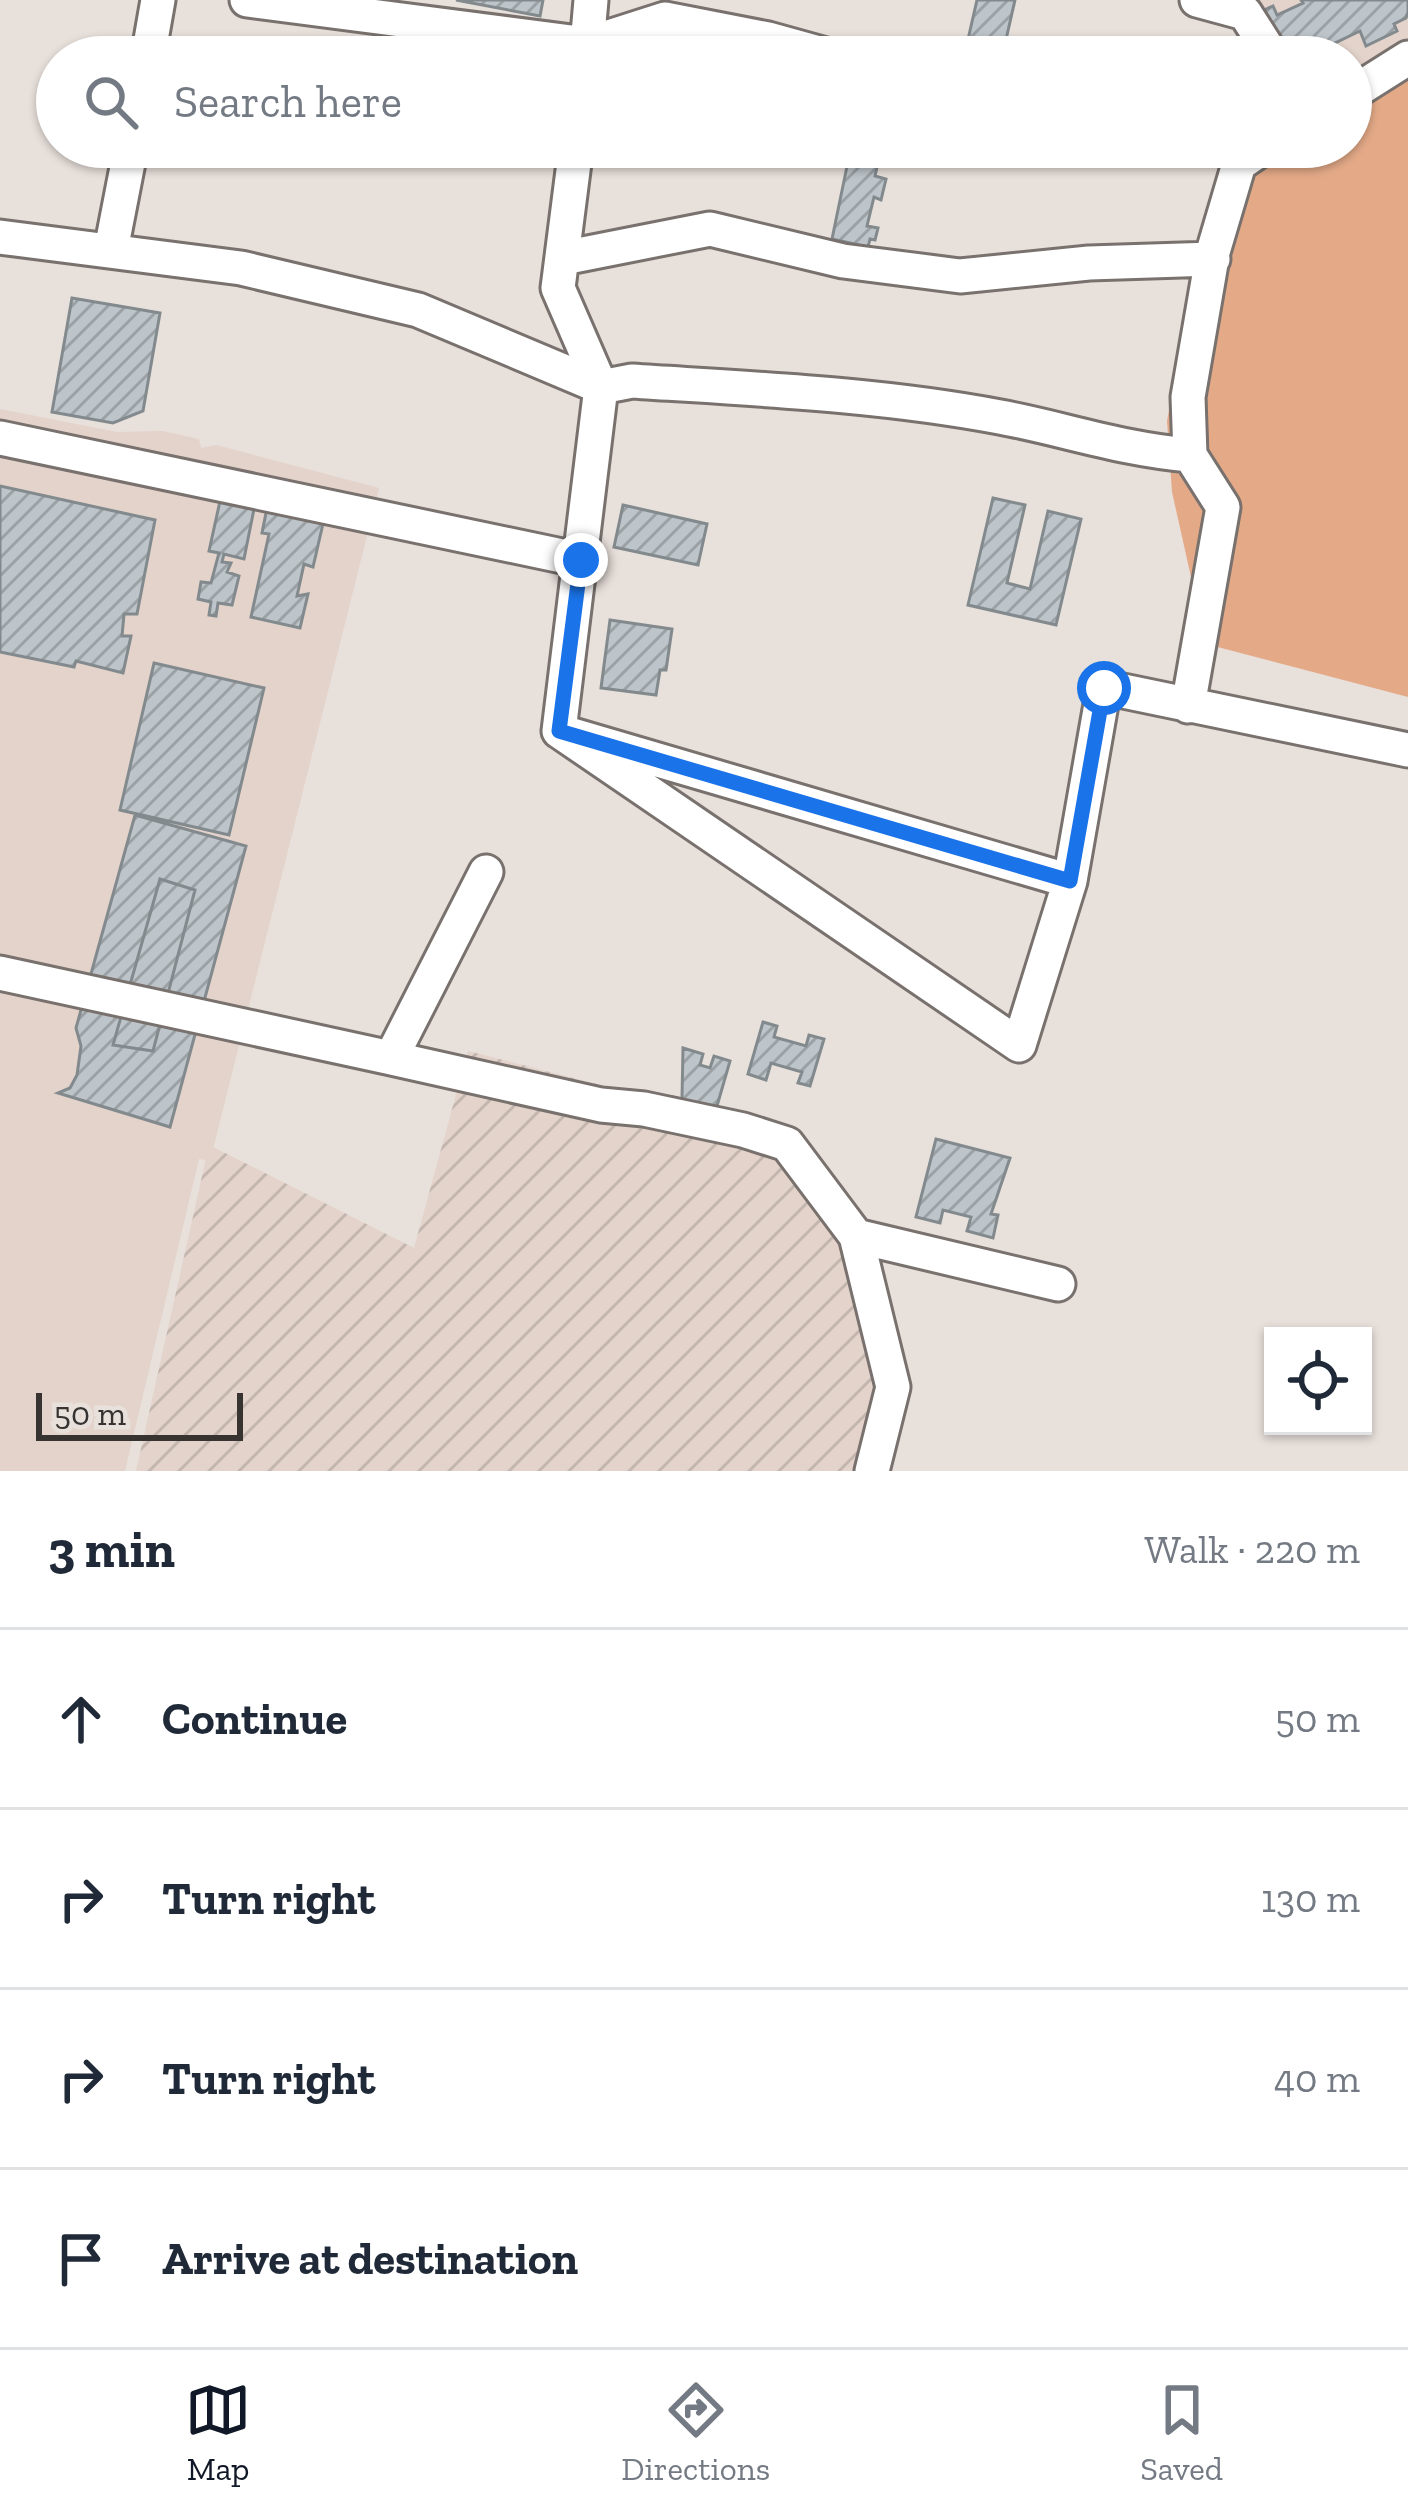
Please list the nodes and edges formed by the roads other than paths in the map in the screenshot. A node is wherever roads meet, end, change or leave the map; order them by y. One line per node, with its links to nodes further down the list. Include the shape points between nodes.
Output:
1 (158, 0): 5 (street)
2 (247, 0): 6 (street)
3 (591, 0): 7 (street)
4 (1197, 0): 10 (street, via 1245,13)
5 (152, 36)
6 (491, 36)
7 (587, 36)
8 (623, 36): 9 (street, via 665,20)
9 (752, 36)
10 (1260, 36)
11 (1408, 58): 12 (street)
12 (1372, 81)
13 (126, 168): 17 (street)
14 (574, 168): 18 (street)
15 (1236, 168): 19 (street)
16 (0, 237): 17 (street)
17 (111, 250): 20 (street, via 242,268 418,310)
18 (563, 258): 19 (street, via 710,229 843,261 960,276); 20 (street, via 558,288)
19 (1213, 259): 22 (street, via 1188,397)
20 (601, 387): 22 (street, via 839,394); 23 (street)
21 (0, 438): 23 (street)
22 (1190, 455): 24 (street, via 1223,507)
23 (581, 560): 25 (street)
24 (1189, 706): 26 (street); 28 (street, via 1104,688)
25 (559, 731): 28 (street); 28 (street, via 1018,1045)
26 (1408, 750)
27 (486, 872): 30 (street)
28 (1070, 881)
29 (0, 973): 30 (street)
30 (391, 1058): 31 (street, via 787,1144)
31 (856, 1237): 32 (street); 33 (street, via 893,1387)
32 (1058, 1284)
33 (872, 1471)

